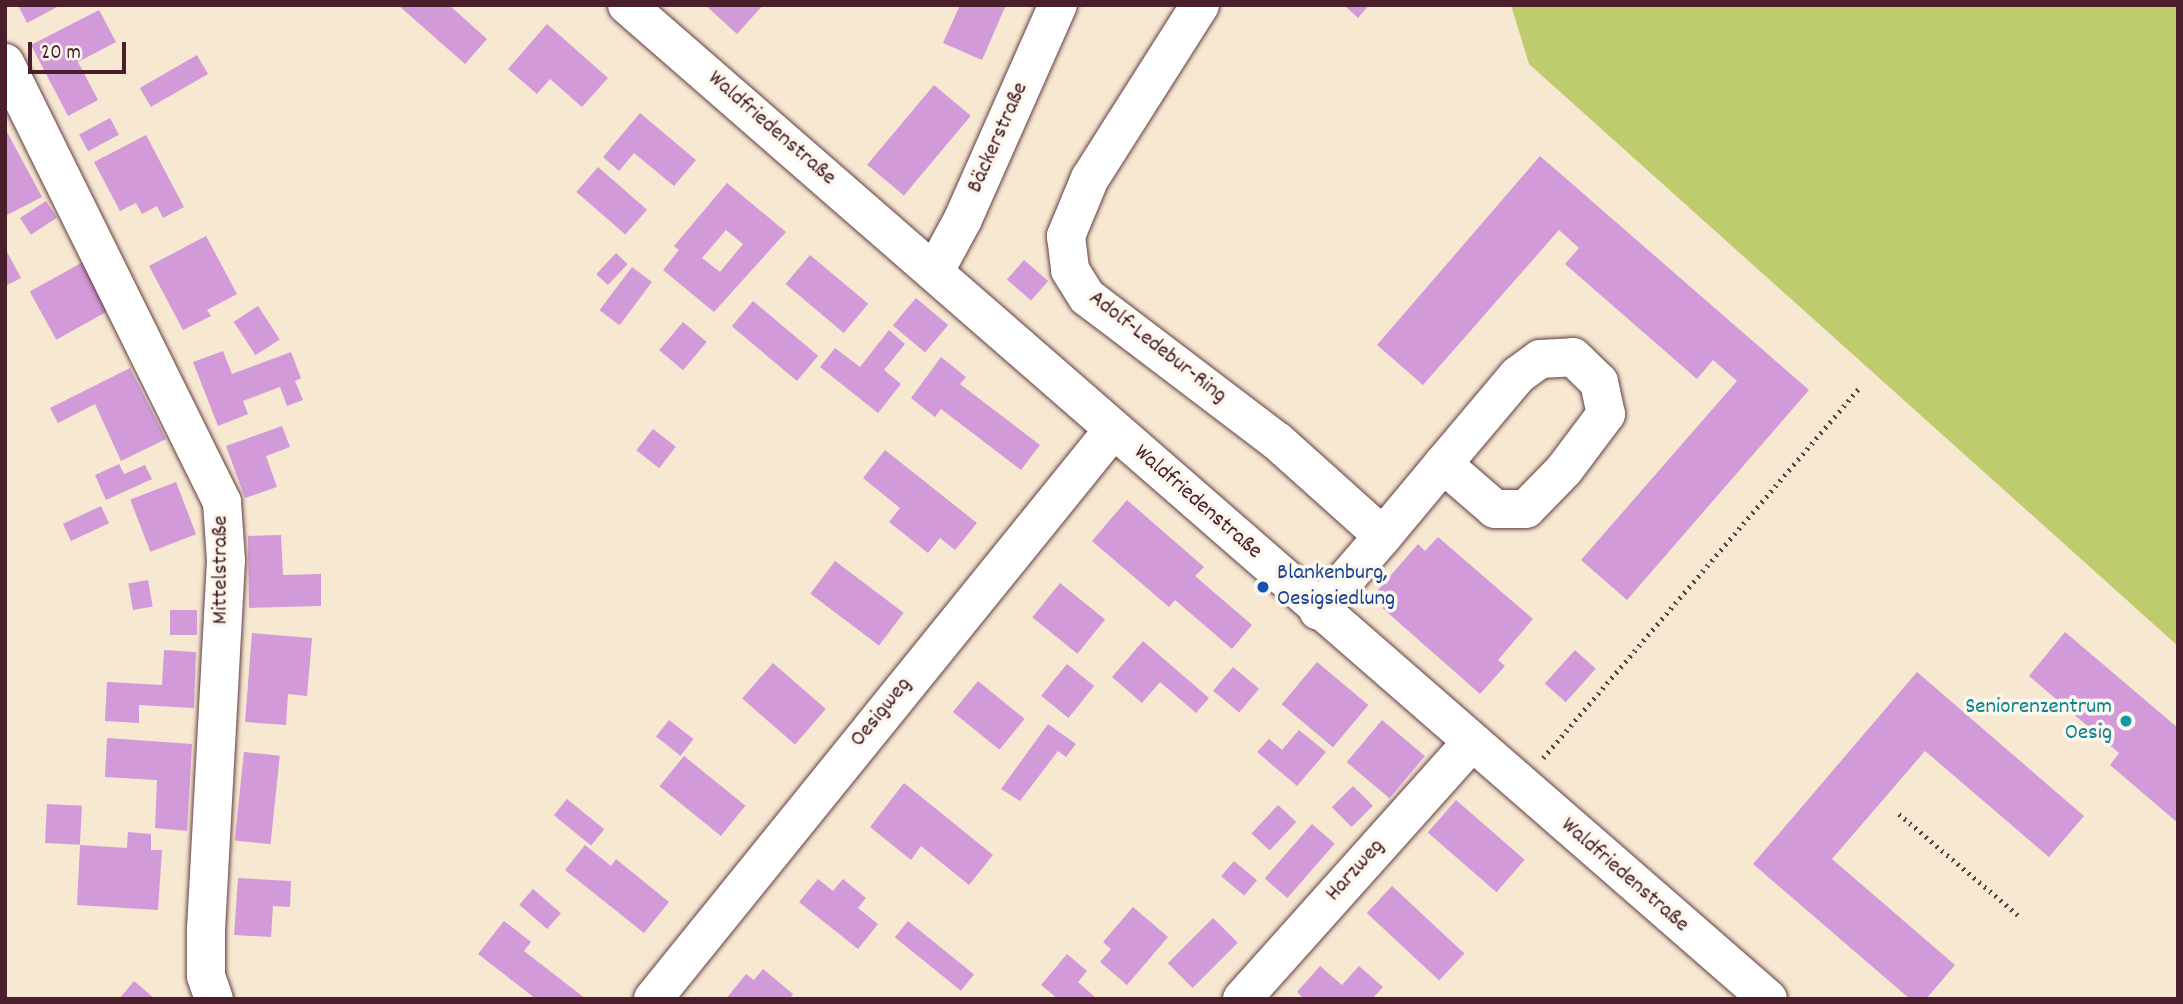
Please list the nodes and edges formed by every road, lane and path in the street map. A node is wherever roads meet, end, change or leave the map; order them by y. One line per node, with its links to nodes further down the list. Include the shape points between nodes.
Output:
1 (627, 5): 5 (street, Waldfriedenstraße)
2 (1058, 5): 5 (street, Bäckerstraße)
3 (1200, 5): 9 (street, Adolf-Ledebur-Ring, via 1090,178 1066,236 1070,270 1087,297 1276,441)
4 (5, 63): 15 (street, Mittelstraße, via 222,502 226,560 206,930 206,976)
5 (936, 270): 7 (street, Waldfriedenstraße)
6 (1860, 387): 12 (path)
7 (1113, 430): 10 (street, Waldfriedenstraße); 16 (street, Oesigweg)
8 (1443, 464): 9 (street)
9 (1383, 536): 10 (street)
10 (1318, 611): 11 (street, Waldfriedenstraße)
11 (1471, 743): 12 (street, Waldfriedenstraße); 17 (street, Harzweg)
12 (1519, 785): 18 (street, Waldfriedenstraße)
13 (1899, 814): 14 (path)
14 (2018, 915)
15 (214, 999)
16 (653, 999)
17 (1242, 999)
18 (1768, 999)

